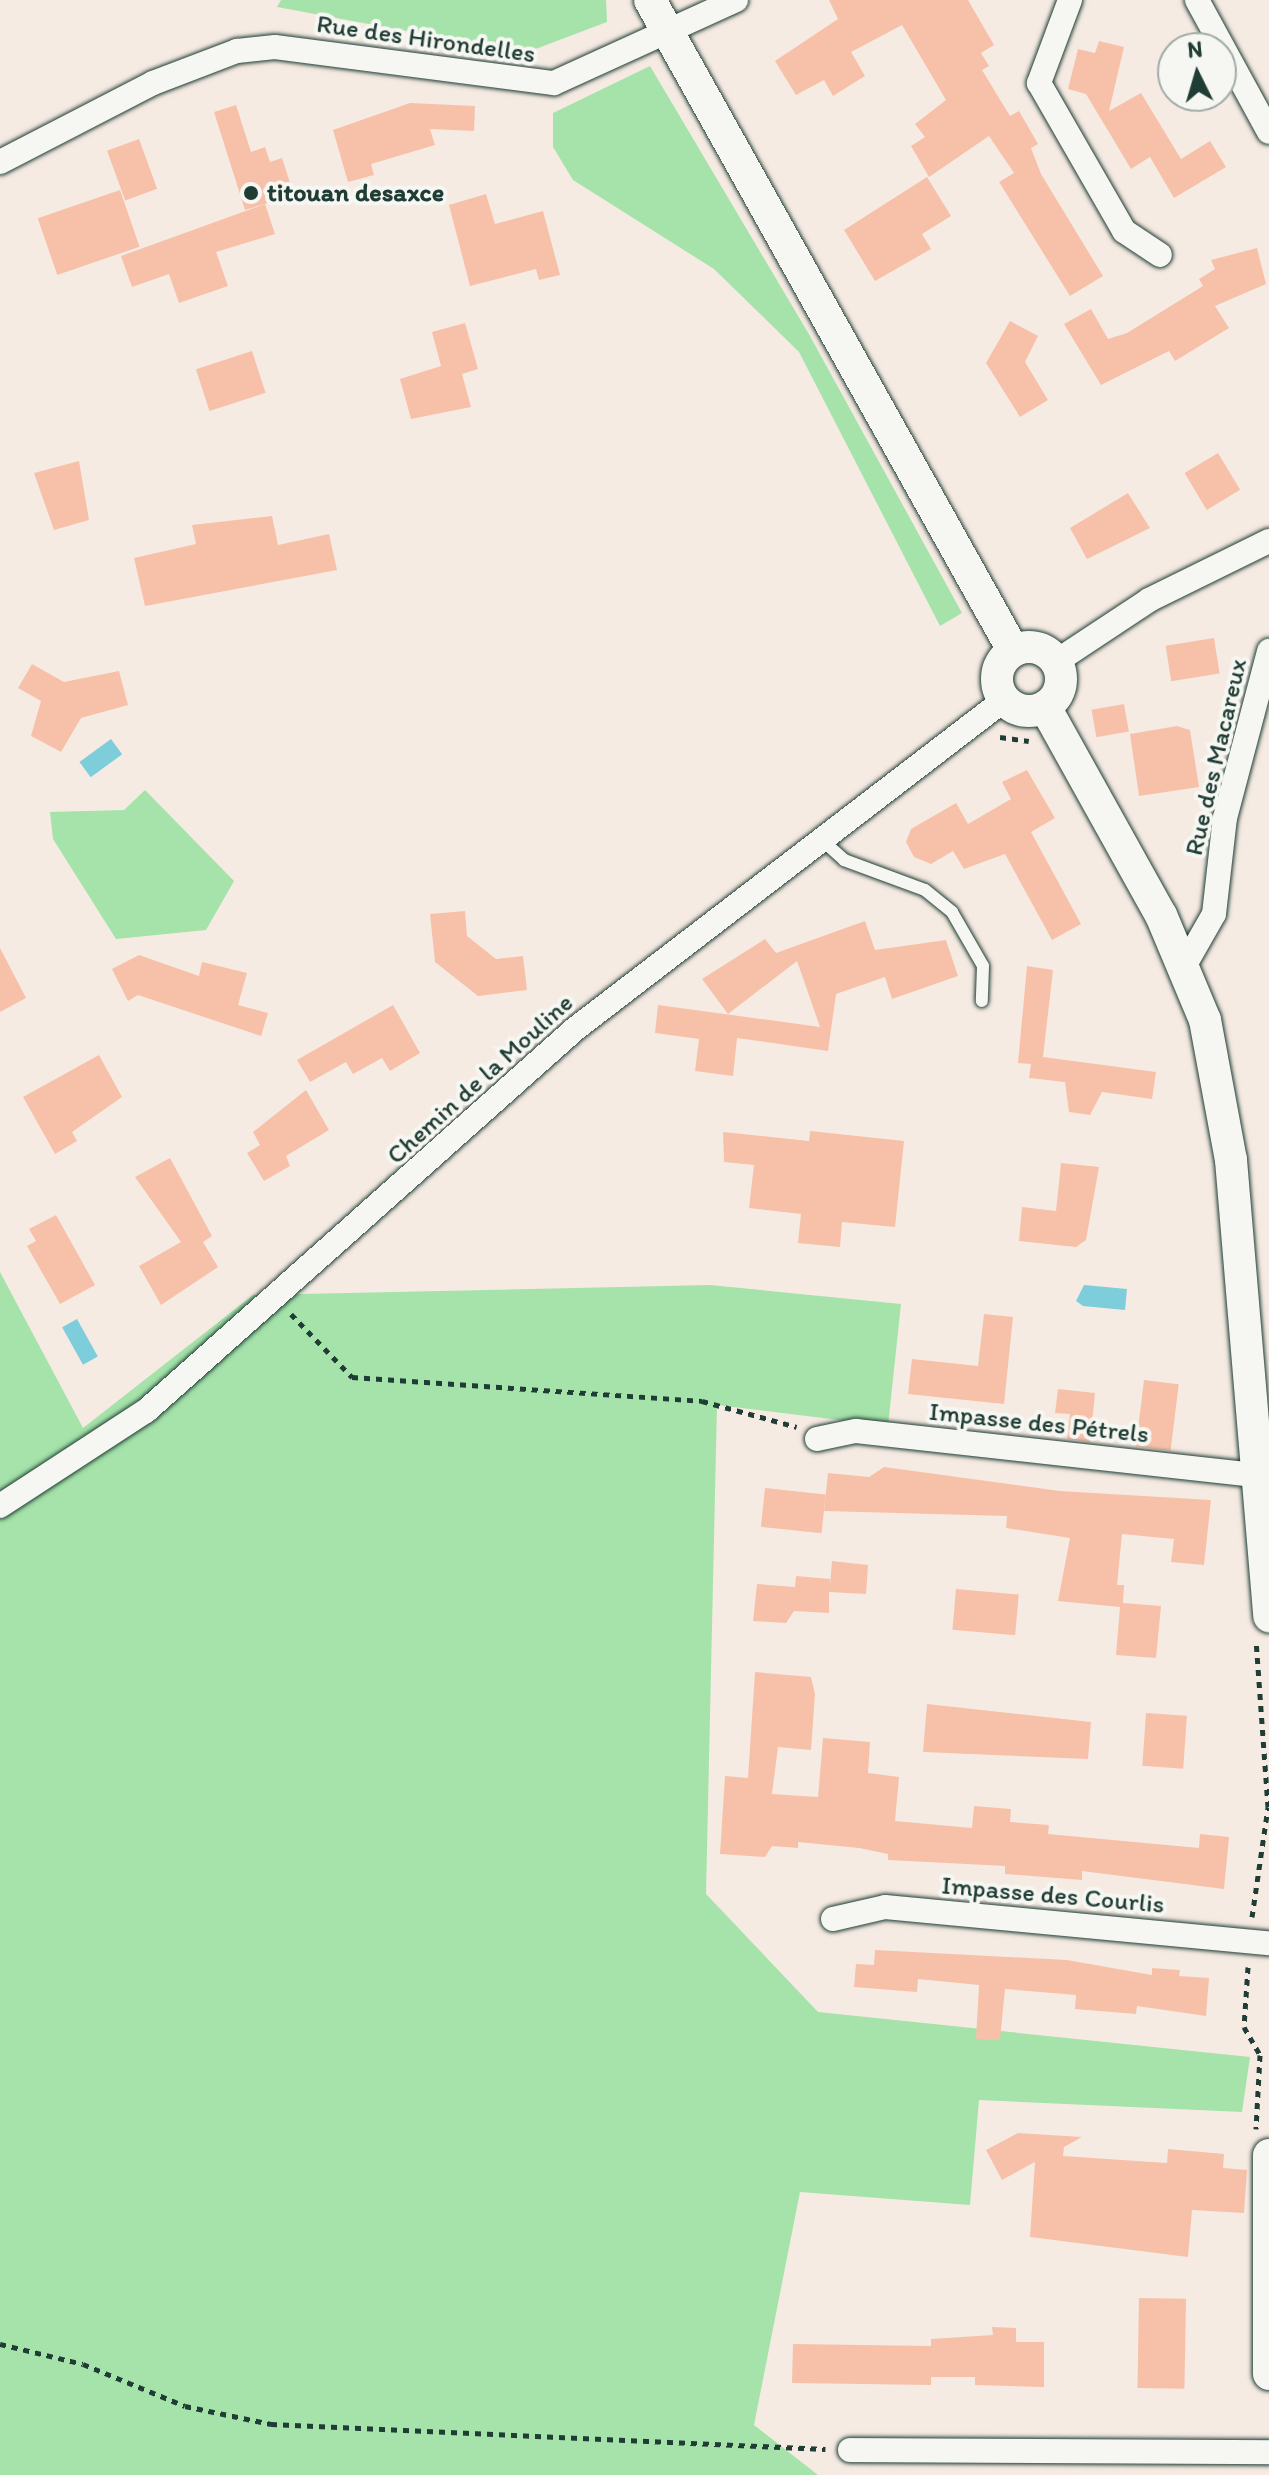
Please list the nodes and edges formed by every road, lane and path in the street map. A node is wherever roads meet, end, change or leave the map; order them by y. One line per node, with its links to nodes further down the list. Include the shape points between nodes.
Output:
1 (650, 0): 6 (main road)
2 (736, 0): 6 (street, Rue des Hirondelles)
3 (1070, 0): 9 (street, via 1039,83 1124,231)
4 (1197, 0): 5 (street)
5 (1212, 11): 7 (street)
6 (668, 33): 8 (street, Rue des Hirondelles, via 554,83 275,47 237,51 153,83); 11 (main road)
7 (1269, 132)
8 (0, 162)
9 (1160, 255)
10 (1269, 541): 13 (street, via 1149,600)
11 (1013, 650): 13 (main road, via 1042,649); 15 (main road, via 997,672)
12 (1269, 651): 14 (street, Rue des Macareux)
13 (1057, 661): 16 (main road, via 1062,682)
14 (1263, 698): 20 (street, Rue des Macareux, via 1225,818 1214,914)
15 (1004, 700): 16 (main road, via 1023,711); 17 (street, Chemin de la Mouline)
16 (1045, 707): 20 (main road)
17 (959, 739): 18 (path, via 968,751 1005,736); 19 (street, Chemin de la Mouline)
18 (1039, 747)
19 (822, 840): 21 (lane, via 844,860 925,890 952,912 983,966); 22 (street, Chemin de la Mouline, via 575,1029)
20 (1186, 963): 23 (main road, via 1219,1078)
21 (982, 1001)
22 (274, 1302): 24 (path, via 352,1377 702,1401 782,1418); 26 (street, Chemin de la Mouline, via 106,1442)
23 (1258, 1376): 25 (main road)
24 (817, 1439): 25 (street, Impasse des Pétrels, via 856,1431)
25 (1255, 1475): 27 (main road)
26 (0, 1506)
27 (1262, 1624): 29 (path, via 1268,1807)
28 (833, 1919): 29 (street, Impasse des Courlis, via 885,1907)
29 (1260, 1942): 30 (path, via 1244,2027 1260,2055)
30 (1262, 2149): 32 (main road)
31 (0, 2344): 33 (path, via 83,2364 185,2406 271,2424)
32 (1269, 2374)
33 (850, 2450): 35 (street)
34 (1269, 2452): 35 (street)
35 (991, 2464)

